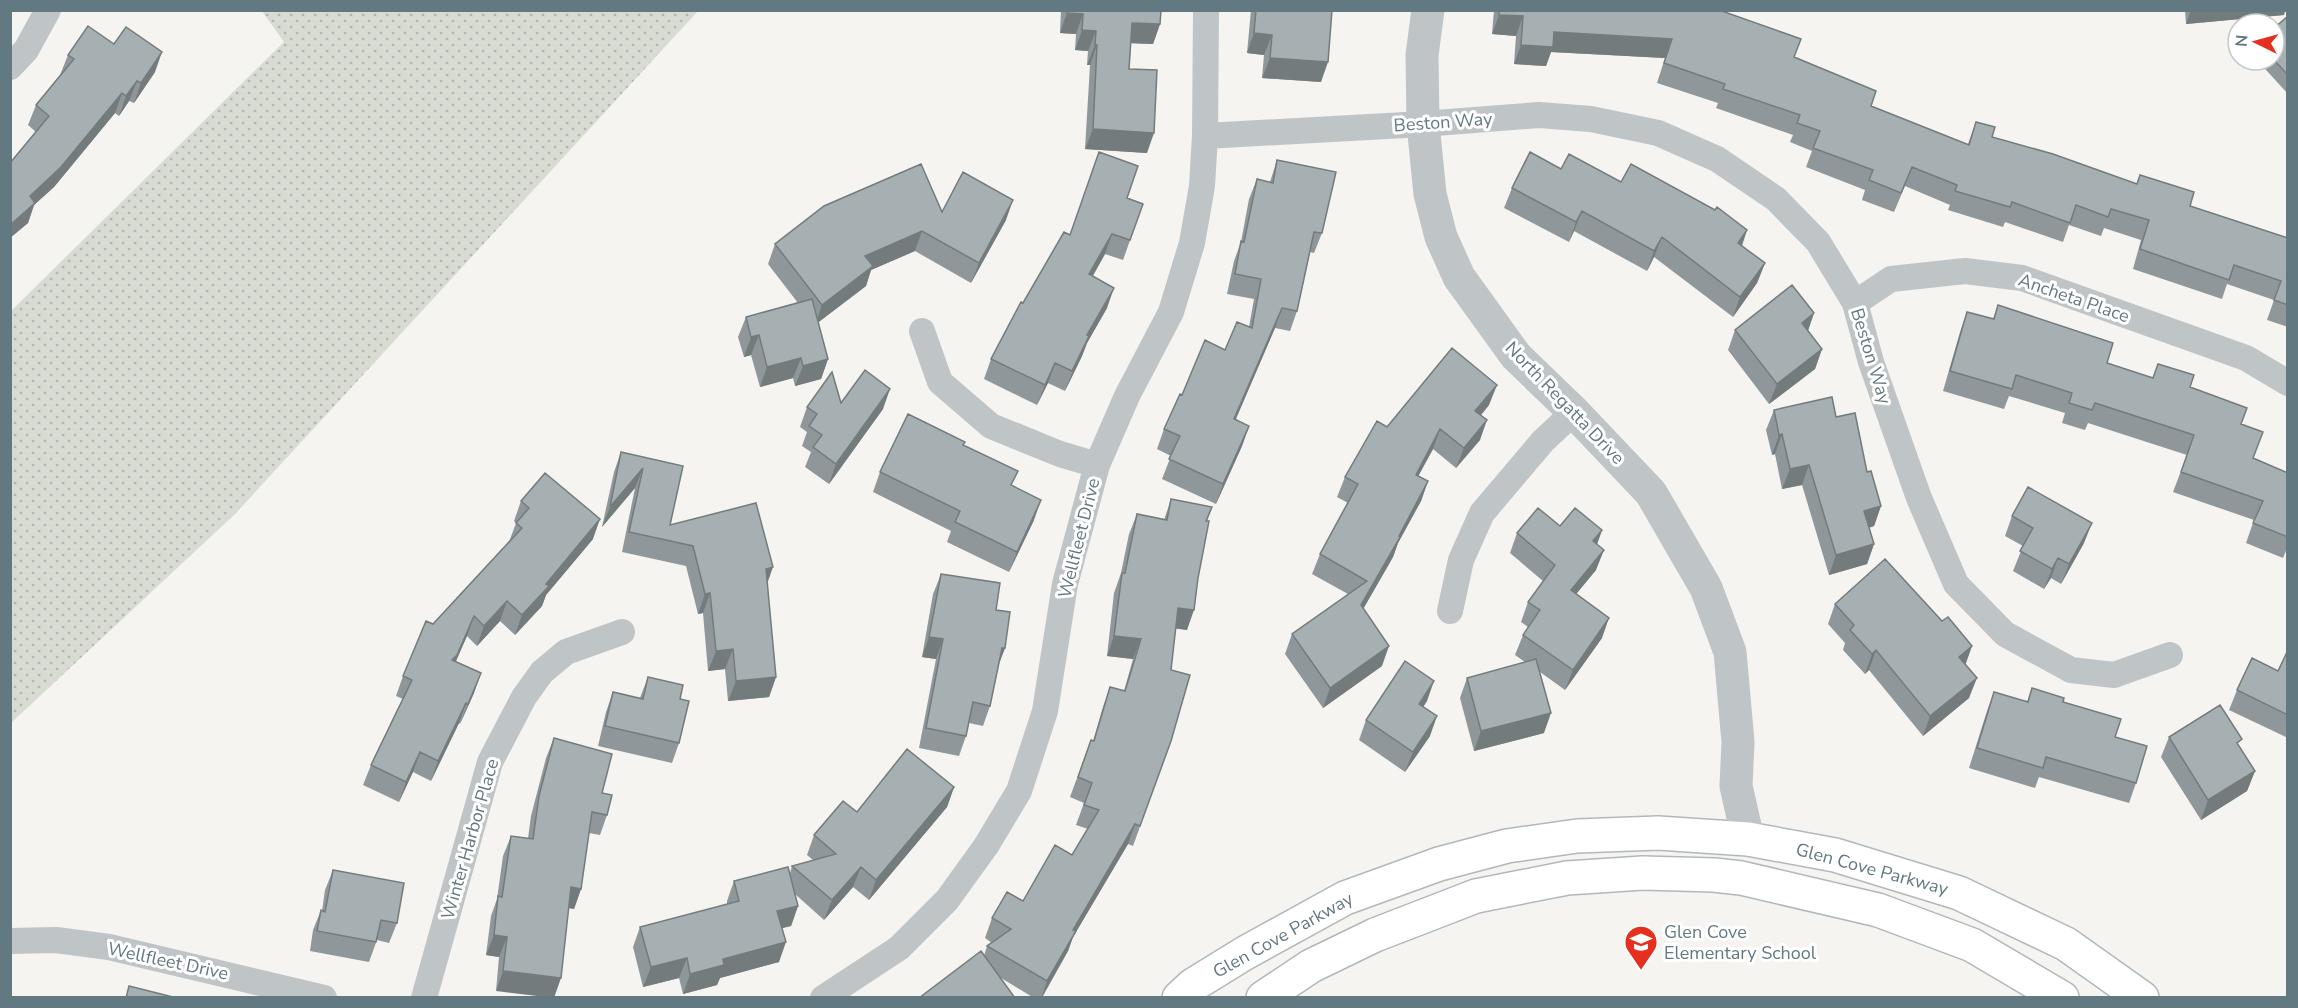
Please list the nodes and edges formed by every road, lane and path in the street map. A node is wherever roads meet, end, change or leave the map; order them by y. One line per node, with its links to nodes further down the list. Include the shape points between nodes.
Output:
1 (48, 10): 4 (street, via 26,50)
2 (1206, 10): 6 (street, Wellfleet Drive)
3 (1428, 10): 5 (street, North Regatta Drive, via 1422,55)
4 (10, 67)
5 (1423, 124): 6 (street, Beston Way); 7 (street, Beston Way, via 1539,115 1591,119 1658,133 1717,159 1776,199 1818,242); 10 (street, North Regatta Drive, via 1430,194 1459,277 1516,356)
6 (1205, 136): 11 (street, Wellfleet Drive, via 1202,186 1191,243 1171,312 1127,396)
7 (1855, 303): 9 (street, Ancheta Place, via 1891,279 1965,271 2022,278 2246,358); 14 (street, Beston Way, via 1871,362 1908,466 1956,584 2005,634 2072,669 2114,675)
8 (922, 331): 11 (street, via 940,382 991,426)
9 (2288, 383)
10 (1574, 412): 12 (street, via 1543,441 1482,513 1461,560); 15 (street, North Regatta Drive, via 1651,493 1706,588 1730,652 1738,742)
11 (1097, 465): 21 (street, Wellfleet Drive, via 1065,584 1045,711 1020,791 947,900 898,948)
12 (1450, 611)
13 (622, 632): 20 (street, Winter Harbor Place, via 566,652 543,672 524,697 490,762)
14 (2170, 655)
15 (1736, 786): 16 (street, North Regatta Drive); 17 (street, North Regatta Drive)
16 (1716, 835): 17 (main road, Glen Cove Parkway); 22 (main road, Glen Cove Parkway, via 1577,836 1507,846 1439,864 1345,898 1245,953)
17 (1748, 839): 25 (main road, Glen Cove Parkway, via 1835,855 1959,893 2066,944)
18 (10, 941): 19 (street, Wellfleet Drive, via 56,940 109,947)
19 (324, 998)
20 (424, 998)
21 (823, 998)
22 (1179, 998)
23 (1263, 998): 24 (main road, via 1311,966 1375,935 1476,896 1567,878 1643,873 1741,878 1878,910 1972,945)
24 (2062, 998)
25 (2142, 998)

